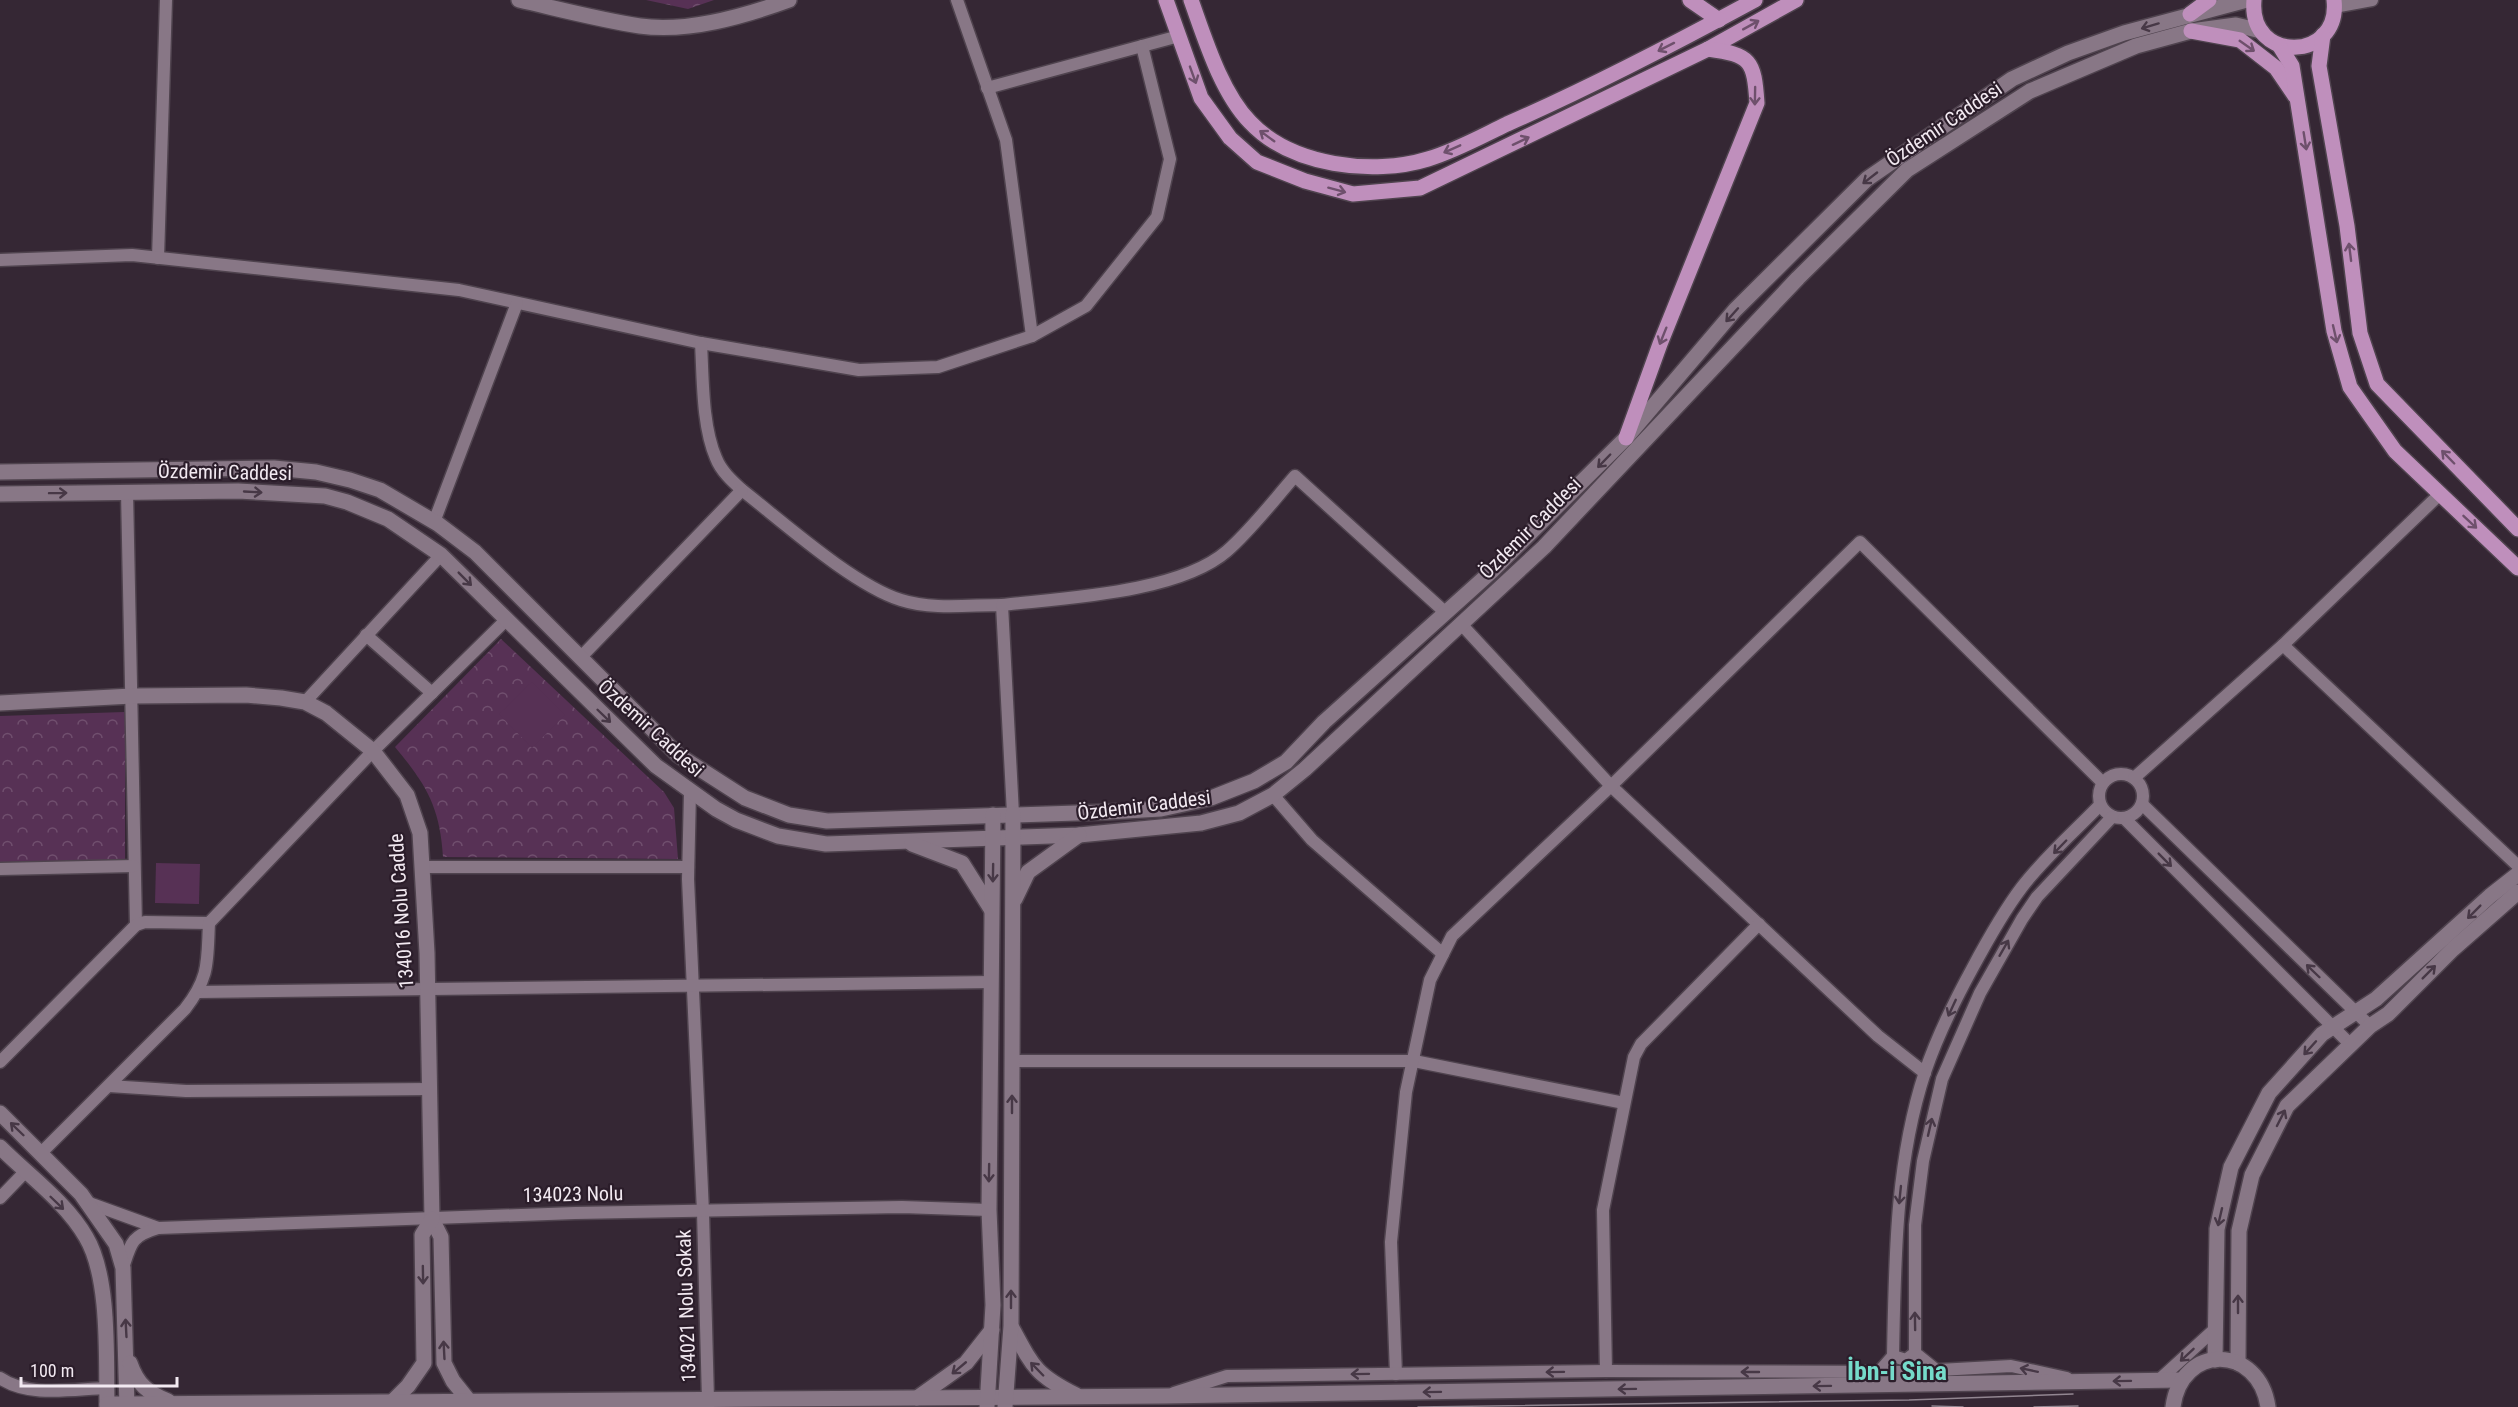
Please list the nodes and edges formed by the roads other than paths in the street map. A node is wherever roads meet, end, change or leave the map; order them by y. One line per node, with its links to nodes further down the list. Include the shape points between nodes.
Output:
1 (166, 0): 26 (street)
2 (519, 0): 3 (main road, via 642,26 690,25)
3 (789, 0)
4 (957, 0): 24 (street)
5 (1166, 0): 19 (main road)
6 (1191, 0): 16 (main road, one-way to 6, via 1560,101 1428,159 1367,168 1316,161 1270,140 1249,122 1214,66)
7 (1690, 0): 16 (main road)
8 (1755, 0): 16 (main road)
9 (1796, 0): 23 (main road, one-way to 9)
10 (2209, 0): 15 (main road)
11 (2247, 0): 15 (main road, Özdemir Caddesi)
12 (2254, 0): 18 (main road, via 2254,16)
13 (2372, 0): 14 (street)
14 (2334, 3): 20 (main road, via 2332,22)
15 (2190, 14): 31 (main road, Özdemir Caddesi, one-way to 31, via 2068,53 2012,79 1867,179 1735,310)
16 (1719, 20)
17 (2191, 31): 18 (main road, Özdemir Caddesi, via 2236,25); 25 (main road, one-way to 25, via 2240,40 2276,68); 44 (main road, Özdemir Caddesi, via 2136,46 2030,91 1907,170 1798,278 1544,547)
18 (2261, 31): 21 (main road)
19 (1179, 36): 22 (street); 23 (main road, one-way to 23, via 1201,98 1230,138 1257,162 1353,194 1420,189)
20 (2323, 36): 21 (main road, via 2303,47); 38 (main road, one-way to 20, via 2377,384 2360,333 2347,226 2319,66)
21 (2279, 45): 25 (main road, via 2292,66)
22 (1143, 46): 24 (street); 29 (street, via 1170,159 1157,217 1086,306)
23 (1708, 49): 31 (main road, one-way to 31, via 1737,53 1747,62 1755,75 1757,103)
24 (987, 88): 29 (street, via 1006,140)
25 (2298, 100): 36 (main road, one-way to 36, via 2334,331 2350,387 2395,451)
26 (158, 258): 27 (street, via 132,255); 28 (street, via 459,290)
27 (0, 260)
28 (517, 303): 30 (street); 37 (street)
29 (1032, 336): 30 (street, via 938,367 859,370)
30 (702, 343): 33 (street, via 705,404 716,458)
31 (1626, 438): 42 (main road, Özdemir Caddesi, one-way to 42, via 1559,508)
32 (0, 472): 37 (main road, Özdemir Caddesi, via 274,468 316,472 380,490)
33 (742, 490): 41 (street, via 872,588 902,600 933,605); 47 (street)
34 (127, 492): 35 (main road, Özdemir Caddesi, one-way to 34); 39 (main road, Özdemir Caddesi, one-way to 39, via 238,491 325,496 388,519); 49 (street)
35 (0, 494)
36 (2440, 494): 40 (main road, one-way to 40); 46 (street)
37 (434, 522): 47 (main road, Özdemir Caddesi, via 475,552)
38 (2518, 529)
39 (441, 555): 43 (main road, Özdemir Caddesi, one-way to 43); 45 (street)
40 (2518, 568)
41 (1002, 605): 42 (street, via 1155,584 1194,569 1226,552 1295,476); 61 (street)
42 (1446, 613): 61 (main road, Özdemir Caddesi, via 1286,762 1254,781 1211,798 1161,809)
43 (506, 620): 48 (street); 56 (main road, Özdemir Caddesi, one-way to 56, via 656,766)
44 (1461, 625): 55 (street); 57 (main road, Özdemir Caddesi)
45 (366, 636): 48 (street); 50 (street)
46 (2283, 645): 53 (street); 68 (street)
47 (580, 658): 60 (main road, Özdemir Caddesi, via 678,756 745,798 789,815 827,821)
48 (432, 693): 52 (street)
49 (132, 696): 50 (main road, 134016 Nolu Cadde, via 246,695); 51 (main road, 134016 Nolu Cadde); 67 (street)
50 (305, 702): 52 (main road, 134016 Nolu Cadde, via 327,713)
51 (0, 703)
52 (373, 751): 69 (main road, 134016 Nolu Cadde, via 407,795 420,833); 76 (street)
53 (2134, 778): 54 (street, via 2117,774); 58 (street, via 2143,793)
54 (2103, 782): 55 (street, via 1860,542); 59 (street, via 2098,793)
55 (1611, 786): 77 (street); 79 (street, via 1452,936)
56 (690, 792): 66 (main road, Özdemir Caddesi, via 736,820 786,837 826,844); 70 (street, 134021 Nolu Sokak)
57 (1273, 795): 63 (main road, Özdemir Caddesi, via 1239,813 1201,822); 79 (street, via 1312,840)
58 (2142, 804): 62 (street, via 2135,814); 84 (street, one-way to 58)
59 (2100, 805): 62 (street); 91 (street, one-way to 91, via 2023,886 2007,909 1964,985)
60 (993, 814): 61 (main road, Özdemir Caddesi); 65 (main road)
61 (1012, 814): 64 (main road)
62 (2118, 818): 85 (street, one-way to 85); 109 (street, one-way to 62, via 1916,1225 1925,1152 1942,1079 1980,993 2022,919 2037,897)
63 (1079, 835): 64 (main road, Özdemir Caddesi); 74 (main road, via 1028,872)
64 (1012, 837): 65 (main road, Özdemir Caddesi); 74 (main road)
65 (993, 838): 66 (main road, Özdemir Caddesi); 75 (main road, one-way to 75)
66 (906, 842): 75 (main road, via 962,863)
67 (134, 866): 71 (street); 78 (street)
68 (2518, 866)
69 (422, 867): 70 (street); 82 (main road, 134016 Nolu Cadde)
70 (688, 867): 81 (street, 134021 Nolu Sokak)
71 (0, 868)
72 (2518, 874): 84 (main road, one-way to 84, via 2376,999)
73 (2518, 892): 86 (main road, one-way to 73, via 2388,1014)
74 (1014, 901): 88 (main road)
75 (992, 910): 80 (main road)
76 (209, 922): 78 (street, via 145,921); 83 (street, via 206,971)
77 (1759, 924): 91 (street, via 1878,1036); 94 (street, via 1641,1044 1634,1057)
78 (136, 926): 90 (street)
79 (1443, 954): 89 (street, via 1430,980)
80 (992, 982): 81 (street); 101 (main road, one-way to 101)
81 (691, 985): 82 (street); 102 (street, 134021 Nolu Sokak)
82 (428, 987): 83 (street); 93 (main road, 134016 Nolu Cadde)
83 (198, 992): 92 (street)
84 (2355, 1011): 85 (main road); 86 (street)
85 (2333, 1026): 87 (street); 107 (main road, one-way to 107, via 2269,1093 2231,1167 2217,1229)
86 (2370, 1026): 87 (main road)
87 (2351, 1046): 113 (main road, one-way to 87, via 2239,1231 2252,1174 2287,1106)
88 (1012, 1061): 89 (street); 106 (main road, one-way to 88)
89 (1414, 1061): 94 (street); 117 (street, via 1406,1092 1391,1242)
90 (0, 1062)
91 (1925, 1073): 111 (street, one-way to 111, via 1901,1191)
92 (109, 1086): 93 (street, via 186,1091); 97 (street)
93 (430, 1089): 103 (main road, 134016 Nolu Cadde)
94 (1624, 1103): 115 (street, via 1603,1210)
95 (0, 1113): 97 (main road, one-way to 95)
96 (0, 1147): 98 (main road)
97 (41, 1153): 100 (main road)
98 (25, 1172): 99 (street); 125 (main road, one-way to 125, via 69,1214 91,1246 102,1301)
99 (0, 1198)
100 (88, 1203): 104 (street); 105 (main road, via 116,1244)
101 (989, 1210): 102 (street, 134023 Nolu, via 902,1207); 108 (main road)
102 (703, 1212): 103 (street, 134023 Nolu); 126 (street, 134021 Nolu Sokak)
103 (432, 1219): 104 (street, 134023 Nolu); 127 (main road, one-way to 103, via 444,1363 441,1237); 128 (main road, one-way to 128, via 422,1235 424,1363)
104 (158, 1228): 105 (street, via 140,1233 133,1240)
105 (123, 1268): 110 (main road, one-way to 105)
106 (1011, 1326): 123 (main road, one-way to 106, via 1050,1382 1034,1368); 130 (main road)
107 (2215, 1329): 112 (main road); 119 (street, one-way to 119)
108 (992, 1330): 124 (main road, one-way to 124, via 966,1363); 129 (main road)
109 (1916, 1353): 111 (street, via 1906,1360); 114 (street)
110 (127, 1356): 131 (main road, via 134,1378 142,1387); 132 (main road)
111 (1893, 1356): 116 (street)
112 (2215, 1360): 113 (main road); 120 (main road, via 2191,1369)
113 (2238, 1363): 134 (main road, via 2259,1379)
114 (1936, 1370): 116 (street); 121 (street, one-way to 114, via 2011,1366)
115 (1606, 1371): 116 (street, one-way to 115); 117 (street, one-way to 117)
116 (1879, 1372)
117 (1396, 1374): 122 (street, one-way to 122, via 1227,1376)
118 (0, 1378): 125 (street, via 10,1386 28,1390)
119 (2159, 1380): 120 (main road); 121 (main road, one-way to 121)
120 (2180, 1380): 133 (main road)
121 (2086, 1382): 122 (main road, one-way to 122)
122 (1164, 1396): 123 (main road)
123 (1079, 1397): 130 (main road)
124 (917, 1398): 126 (main road); 129 (main road)
125 (107, 1400): 132 (main road)
126 (708, 1400): 127 (main road)
127 (469, 1401): 128 (main road)
128 (392, 1402): 131 (main road)
129 (987, 1402): 130 (main road)
130 (1006, 1402)
131 (176, 1404): 132 (main road)
132 (127, 1405)
133 (2173, 1407)
134 (2268, 1407)

